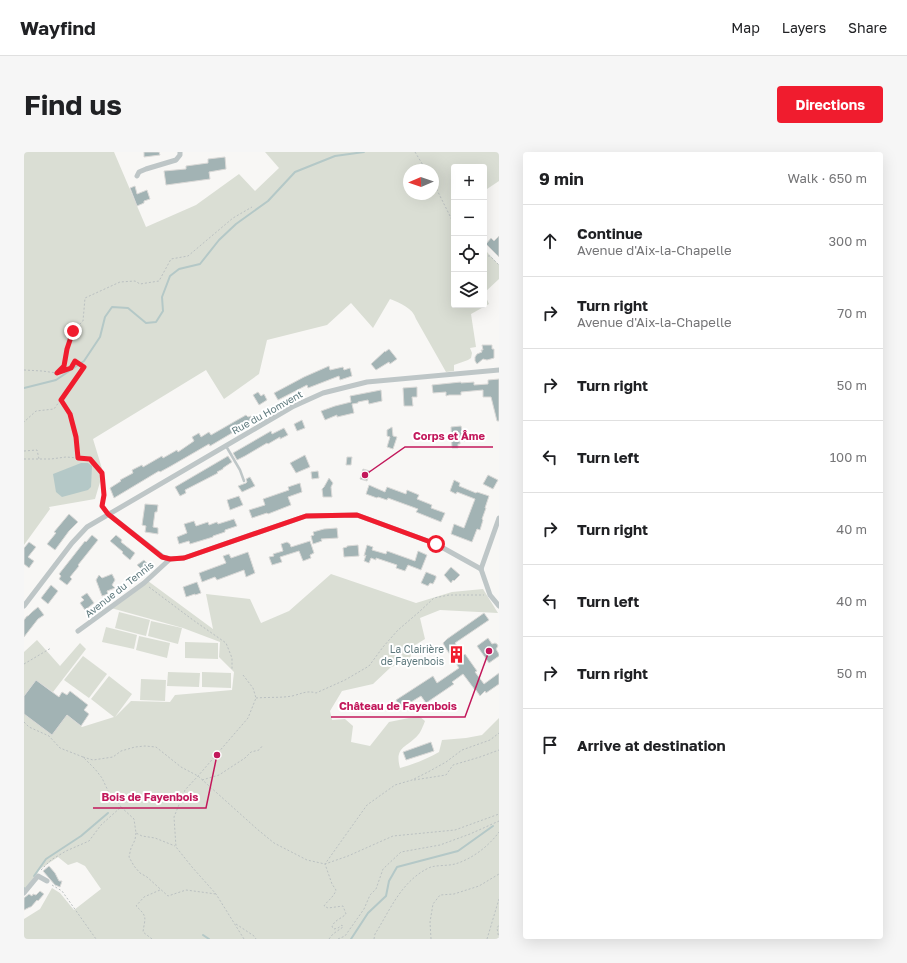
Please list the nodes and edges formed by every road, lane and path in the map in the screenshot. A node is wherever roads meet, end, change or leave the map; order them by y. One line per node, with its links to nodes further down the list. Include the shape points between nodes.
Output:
1 (180, 152): 4 (street, via 176,160 146,169)
2 (415, 152): 3 (path)
3 (422, 164)
4 (137, 176)
5 (439, 194): 7 (path)
6 (252, 207): 12 (path, via 233,218 188,256 172,259 159,281 140,284 135,281 120,282 85,298 83,321 73,331 64,366)
7 (451, 218)
8 (487, 256): 9 (path)
9 (499, 265)
10 (24, 370): 12 (path)
11 (499, 370): 15 (street, Rue du Homvent, via 367,382 323,393 292,407)
12 (57, 373): 13 (path, via 71,368 75,361 84,367)
13 (61, 400): 14 (path, via 54,409 36,411); 17 (path, via 70,414)
14 (24, 422)
15 (226, 445): 20 (lane); 21 (street, Rue du Homvent)
16 (24, 451): 18 (path, via 37,450)
17 (78, 458): 18 (path); 21 (path, via 90,459 102,473 102,506)
18 (39, 459): 19 (path)
19 (24, 460)
20 (244, 481)
21 (108, 514): 23 (street, via 162,557); 27 (street, Rue du Homvent, via 87,527 72,543)
22 (499, 518): 24 (street)
23 (170, 559): 24 (street, via 184,558 306,516 357,515 436,544); 25 (street, Avenue du Tennis)
24 (481, 569): 26 (street)
25 (144, 583): 29 (street, Avenue du Tennis); 32 (path, via 226,644 232,658)
26 (490, 595): 28 (street); 34 (path, via 449,595 434,598 398,630 369,666 345,680 316,693 311,691 291,696)
27 (24, 606)
28 (499, 606)
29 (78, 631)
30 (51, 648): 31 (path)
31 (24, 664)
32 (232, 670)
33 (243, 675): 34 (path, via 253,688)
34 (256, 698): 40 (path, via 248,718)
35 (24, 722): 39 (path, via 49,736 60,748)
36 (499, 733): 42 (path, via 490,740 462,750 446,762)
37 (263, 745): 41 (path, via 219,776)
38 (499, 750): 42 (path, via 453,765 446,775)
39 (83, 757): 40 (path, via 93,760 113,757 135,747 156,747 181,767); 43 (path, via 102,778)
40 (198, 776): 41 (path); 48 (path, via 185,790 174,817)
41 (201, 780): 49 (path, via 274,843 307,860)
42 (412, 780): 49 (path, via 395,785 367,805)
43 (120, 808): 47 (path, via 134,819); 51 (path, via 101,825 89,841 51,860)
44 (499, 814): 49 (path, via 455,830 393,836)
45 (499, 821): 59 (path, via 440,845 401,852 383,869 376,889)
46 (499, 832): 67 (path, via 479,851 466,859 456,864 430,867 418,875 397,897)
47 (136, 833): 48 (path); 53 (path, via 129,857 140,873)
48 (176, 847): 55 (path)
49 (325, 864): 64 (path, via 336,890 335,895 324,906 343,906 346,914 333,925 334,929 342,927)
50 (499, 874): 68 (path, via 479,886 454,894 440,895 432,904)
51 (38, 876): 52 (street); 54 (street)
52 (47, 881): 60 (path, via 62,891)
53 (160, 890): 55 (path, via 168,896 186,890); 61 (path, via 144,897 136,906 145,916 144,932)
54 (24, 893)
55 (216, 894): 57 (path)
56 (499, 899): 69 (path)
57 (234, 923): 62 (path); 63 (path)
58 (499, 925): 70 (path)
59 (345, 936): 65 (path); 66 (path)
60 (96, 939)
61 (152, 939)
62 (244, 939)
63 (256, 939)
64 (330, 939)
65 (338, 939)
66 (343, 939)
67 (374, 939)
68 (431, 939)
69 (487, 939)
70 (499, 939)

